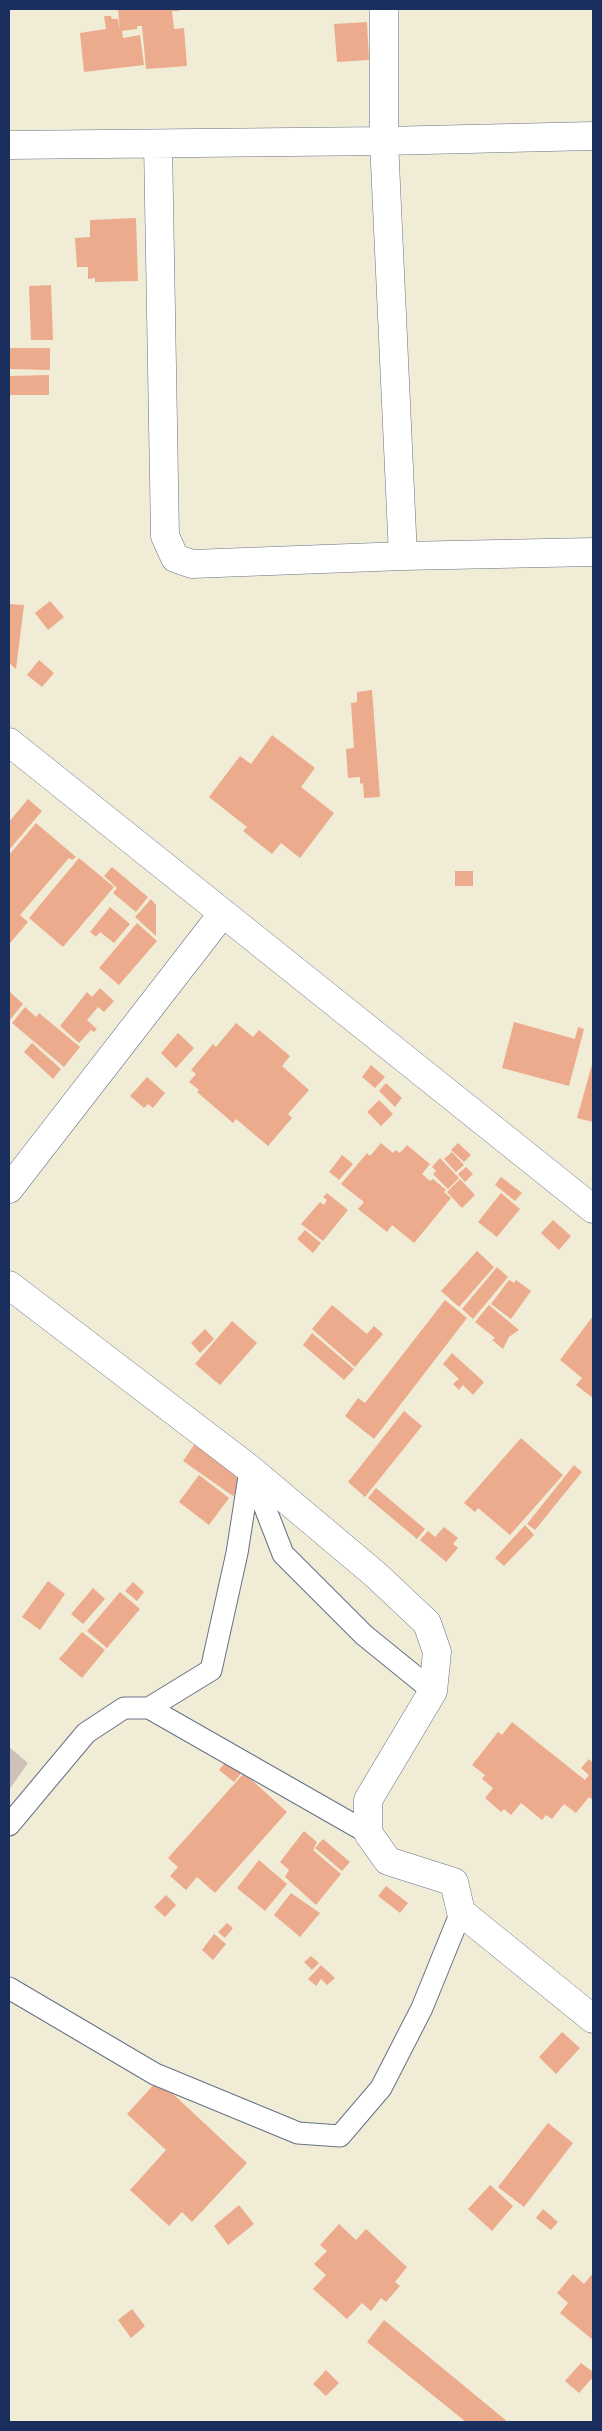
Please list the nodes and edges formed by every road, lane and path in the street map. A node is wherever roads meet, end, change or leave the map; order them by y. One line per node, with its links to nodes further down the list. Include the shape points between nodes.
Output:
1 (384, 9): 3 (street)
2 (593, 136): 3 (street)
3 (384, 141): 4 (street); 7 (street)
4 (158, 144): 5 (street); 7 (street, via 165,536 175,558 192,564)
5 (9, 145)
6 (593, 552): 7 (street)
7 (403, 556)
8 (9, 742): 9 (street)
9 (223, 913): 10 (street); 11 (street)
10 (9, 1189)
11 (593, 1209)
12 (9, 1285): 13 (street)
13 (250, 1469): 14 (lane, via 283,1554 364,1634); 14 (street, via 376,1575 427,1623 437,1652); 15 (lane, via 237,1553 211,1670)
14 (433, 1691): 17 (street, via 368,1800)
15 (149, 1708): 16 (lane, via 124,1708 86,1733); 17 (lane)
16 (9, 1825)
17 (368, 1833): 18 (street, via 388,1861 454,1882)
18 (461, 1912): 19 (lane, via 422,2008 381,2088 340,2136 298,2133 155,2074); 20 (street)
19 (9, 1988)
20 (593, 2019)

